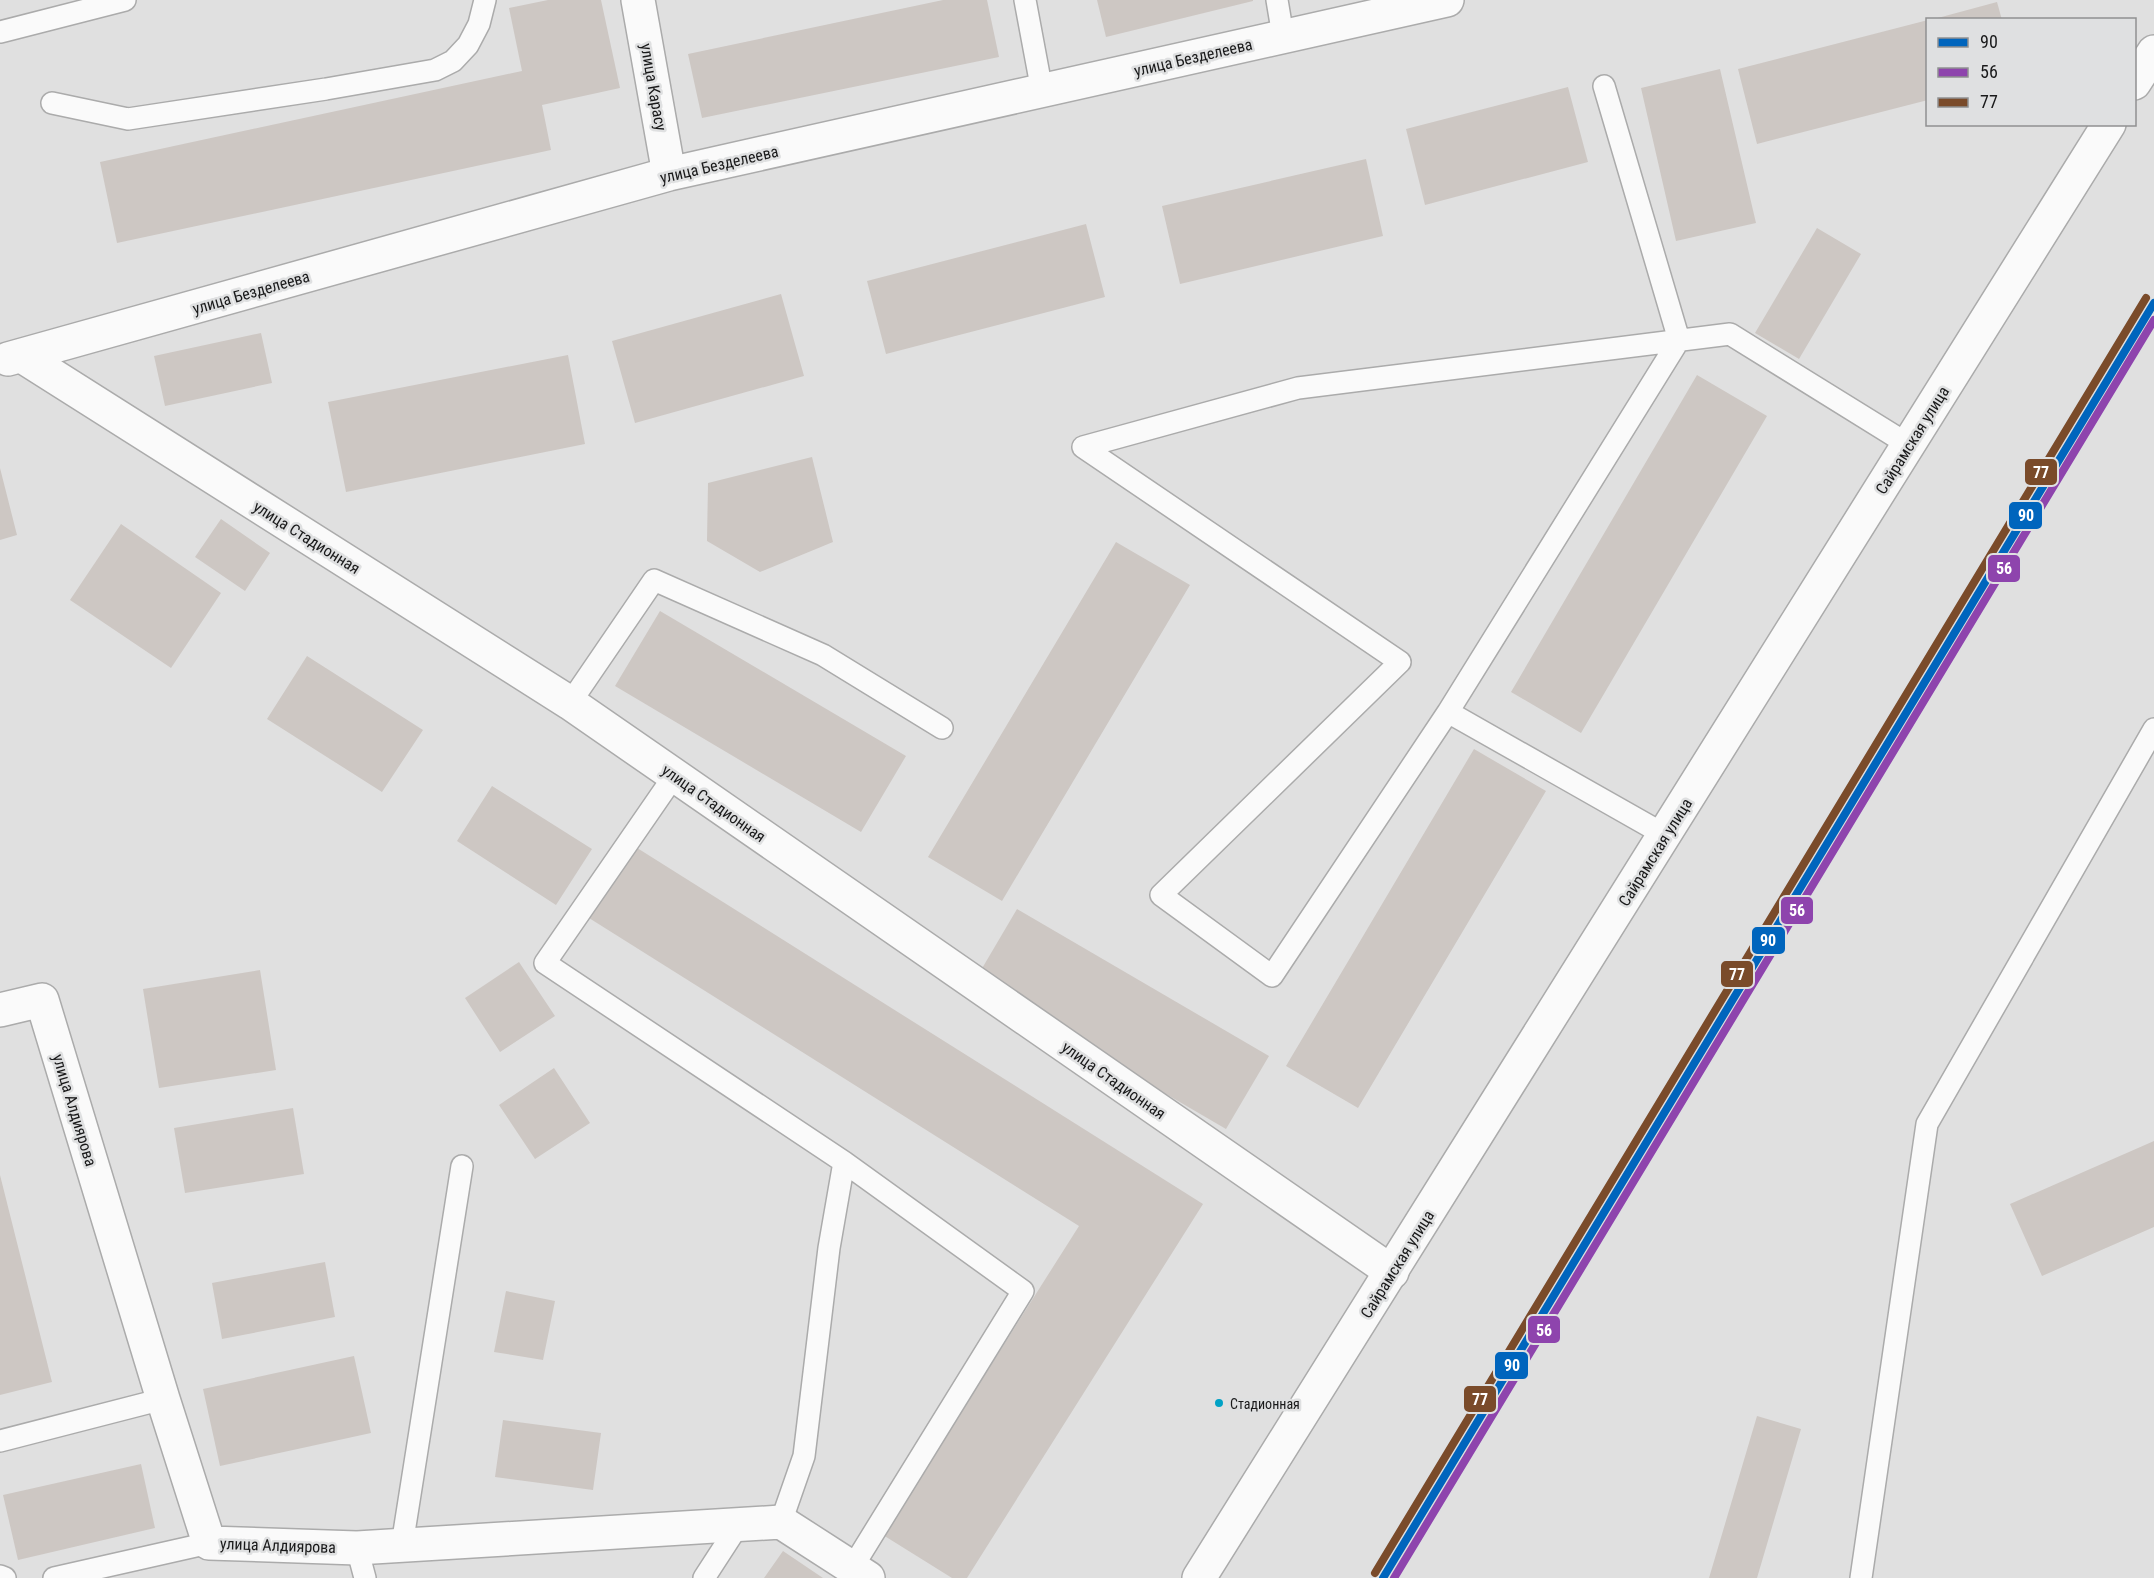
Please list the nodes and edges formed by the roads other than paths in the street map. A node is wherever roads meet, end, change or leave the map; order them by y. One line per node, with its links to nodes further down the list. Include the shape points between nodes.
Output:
1 (125, 0): 7 (lane)
2 (485, 0): 13 (lane, via 468,45 453,61 435,70 128,119)
3 (638, 0): 15 (street, улица Карасу)
4 (1025, 0): 12 (lane)
5 (1277, 0): 8 (lane)
6 (1447, 0): 8 (street, улица Безделеева)
7 (0, 32)
8 (1283, 36): 12 (street, улица Безделеева)
9 (2154, 52): 10 (street)
10 (2136, 80)
11 (1604, 86): 16 (lane)
12 (1042, 91): 15 (street, улица Безделеева)
13 (52, 103)
14 (2108, 126): 18 (street, Сайрамская улица)
15 (669, 174): 17 (street, улица Безделеева)
16 (1679, 340): 18 (lane, via 1731,334); 20 (lane); 20 (lane, via 1298,388 1083,447 1400,662 1161,895 1272,976)
17 (11, 359): 19 (street, улица Стадионная)
18 (1909, 445): 24 (street, Сайрамская улица)
19 (570, 703): 21 (lane, via 654,580 823,655); 23 (street, улица Стадионная)
20 (1448, 712): 24 (lane)
21 (942, 728)
22 (2154, 729): 42 (lane, via 1927,1124)
23 (674, 776): 26 (lane, via 544,963); 28 (street, улица Стадионная)
24 (1665, 835): 28 (street, Сайрамская улица)
25 (0, 1010): 29 (street, улица Алдиярова, via 42,1000)
26 (844, 1162): 31 (lane, via 829,1248 804,1456); 36 (lane, via 1023,1291)
27 (462, 1166): 34 (lane)
28 (1392, 1272): 41 (street, Сайрамская улица)
29 (163, 1399): 30 (lane); 33 (street, улица Алдиярова)
30 (0, 1441)
31 (781, 1522): 32 (street, улица Алдиярова); 36 (street)
32 (740, 1524): 34 (street, улица Алдиярова); 40 (lane)
33 (209, 1543): 35 (street, улица Алдиярова); 39 (lane)
34 (402, 1545): 35 (street, улица Алдиярова)
35 (361, 1563)
36 (860, 1573)
37 (0, 1576): 38 (lane)
38 (5, 1578)
39 (54, 1578)
40 (704, 1578)
41 (1199, 1578)
42 (1861, 1578)

